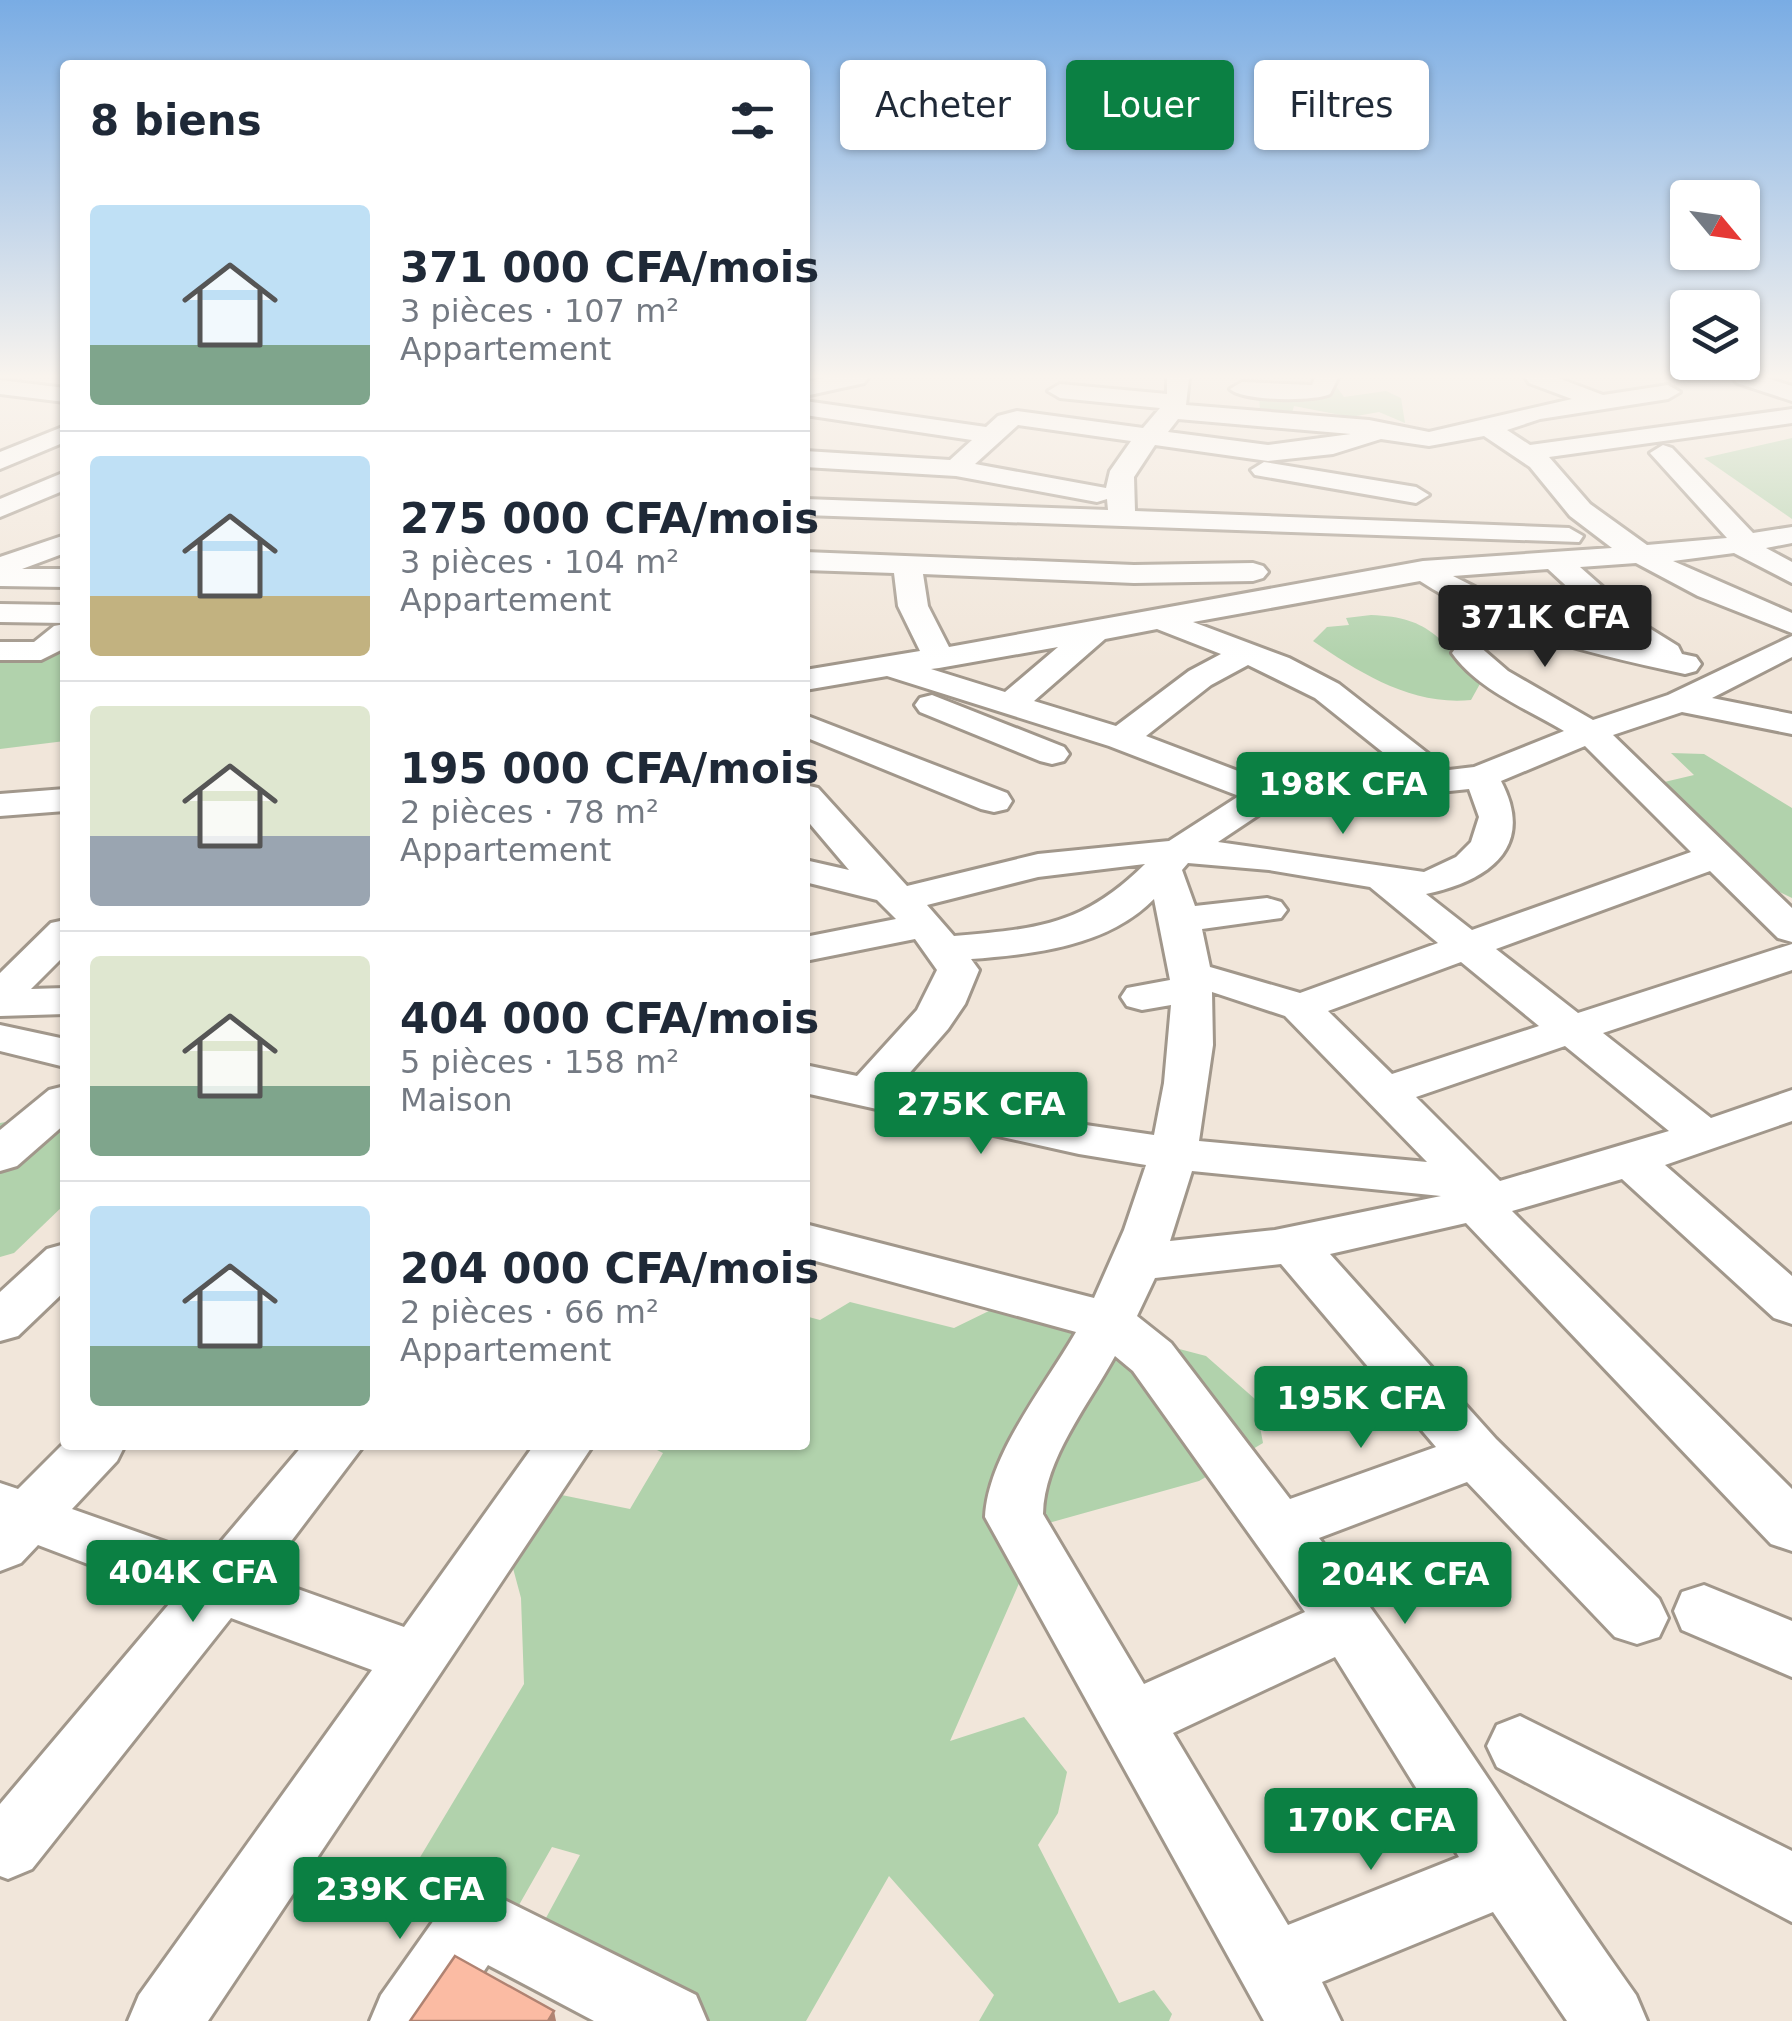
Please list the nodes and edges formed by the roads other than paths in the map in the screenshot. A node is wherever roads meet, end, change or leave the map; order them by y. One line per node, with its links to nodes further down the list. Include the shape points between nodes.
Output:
1 (913, 472): 14 (street)
2 (976, 472): 13 (street, via 1060,490)
3 (1123, 472): 13 (street)
4 (1219, 472): 9 (street)
5 (1277, 472): 9 (street)
6 (1550, 472): 16 (street, via 1580,510)
7 (1679, 472): 17 (street)
8 (60, 482): 11 (street)
9 (1249, 487): 10 (street); 13 (street); 16 (street); 26 (street)
10 (1416, 495)
11 (4, 505)
12 (820, 508): 14 (street); 20 (street)
13 (1113, 510): 14 (street); 25 (street)
14 (906, 512): 22 (street)
15 (1792, 536): 17 (street)
16 (1616, 538): 19 (street)
17 (1744, 544): 19 (street); 27 (street)
18 (58, 547): 28 (street)
19 (1644, 556): 21 (street); 34 (street)
20 (810, 558)
21 (1556, 561): 24 (street); 42 (street, via 1638,634)
22 (899, 565): 23 (street); 25 (street); 41 (street)
23 (810, 568)
24 (1423, 570): 30 (street); 42 (street, via 1512,622)
25 (1083, 572): 26 (street)
26 (1253, 572): 30 (street)
27 (1792, 574)
28 (2, 577): 29 (street)
29 (60, 578)
30 (1274, 595): 33 (street)
31 (0, 613): 32 (street)
32 (60, 614)
33 (1158, 620): 35 (street); 39 (street)
34 (1792, 624)
35 (1095, 632): 41 (street); 48 (street)
36 (60, 637): 38 (street, via 41,651)
37 (1792, 646): 45 (street)
38 (0, 651)
39 (1246, 653): 52 (street, via 1200,678); 55 (street, via 1327,691)
40 (1468, 653): 51 (street, via 1496,678)
41 (938, 658): 43 (street)
42 (1686, 664): 45 (street)
43 (890, 666): 44 (street); 48 (street)
44 (810, 679)
45 (1722, 679): 47 (street)
46 (810, 681): 53 (street, via 923,701)
47 (1680, 702): 49 (street); 51 (street)
48 (1010, 704): 52 (street)
49 (1792, 724)
50 (810, 727): 59 (street)
51 (1590, 732): 54 (street); 61 (street)
52 (1121, 740): 56 (street)
53 (1052, 754)
54 (1482, 777): 55 (street); 64 (street, via 1498,819 1494,835 1470,864 1456,875 1420,884)
55 (1444, 784): 56 (street)
56 (1272, 796): 62 (street, via 1242,808)
57 (60, 800): 60 (street)
58 (810, 801): 66 (street)
59 (994, 802)
60 (0, 804)
61 (1714, 856): 68 (street); 70 (street)
62 (1170, 861): 64 (street, via 1288,863); 66 (street, via 1019,868); 66 (street, via 1113,912 1042,940); 67 (street)
63 (810, 873): 66 (street)
64 (1383, 879): 70 (street)
65 (1267, 910): 67 (street)
66 (916, 916): 71 (street); 81 (street, via 958,970 953,990)
67 (1181, 919): 73 (street)
68 (1792, 930)
69 (60, 937): 75 (street)
70 (1468, 946): 77 (street); 78 (street)
71 (810, 948)
72 (1792, 956): 78 (street)
73 (1191, 983): 74 (street); 77 (street, via 1234,984); 87 (street, via 1189,1057)
74 (1142, 997)
75 (0, 1000): 76 (street)
76 (60, 1001)
77 (1300, 1007): 82 (street)
78 (1574, 1030): 82 (street); 85 (street)
79 (0, 1038): 80 (street)
80 (60, 1052)
81 (826, 1092): 87 (street)
82 (1384, 1092): 89 (street)
83 (60, 1104): 86 (street)
84 (1787, 1113): 85 (street)
85 (1704, 1136): 88 (street)
86 (0, 1154)
87 (1173, 1154): 89 (street); 92 (street)
88 (1629, 1160): 89 (street); 94 (street)
89 (1480, 1195): 91 (street); 102 (street)
90 (810, 1241): 95 (street)
91 (1293, 1245): 92 (street); 100 (street)
92 (1136, 1262): 95 (street)
93 (60, 1267): 96 (street)
94 (1792, 1305)
95 (1106, 1321): 103 (street, via 1152,1357); 110 (street, via 1026,1464 1014,1516)
96 (0, 1322)
97 (91, 1450): 101 (street)
98 (332, 1450): 104 (street)
99 (563, 1450): 109 (street)
100 (1476, 1456): 103 (street); 106 (street)
101 (9, 1523): 104 (street)
102 (1792, 1527)
103 (1276, 1528): 107 (street)
104 (220, 1587): 109 (street); 112 (street)
105 (1704, 1611): 108 (street)
106 (1637, 1618)
107 (1347, 1622): 110 (street); 113 (street)
108 (1792, 1650)
109 (417, 1658): 116 (street)
110 (1131, 1720): 115 (street)
111 (1520, 1746): 114 (street)
112 (8, 1846)
113 (1507, 1872): 115 (street); 119 (street)
114 (1792, 1888)
115 (1288, 1994)
116 (164, 2021)
117 (407, 2021): 118 (street, via 476,1921)
118 (670, 2021)
119 (1610, 2021)

